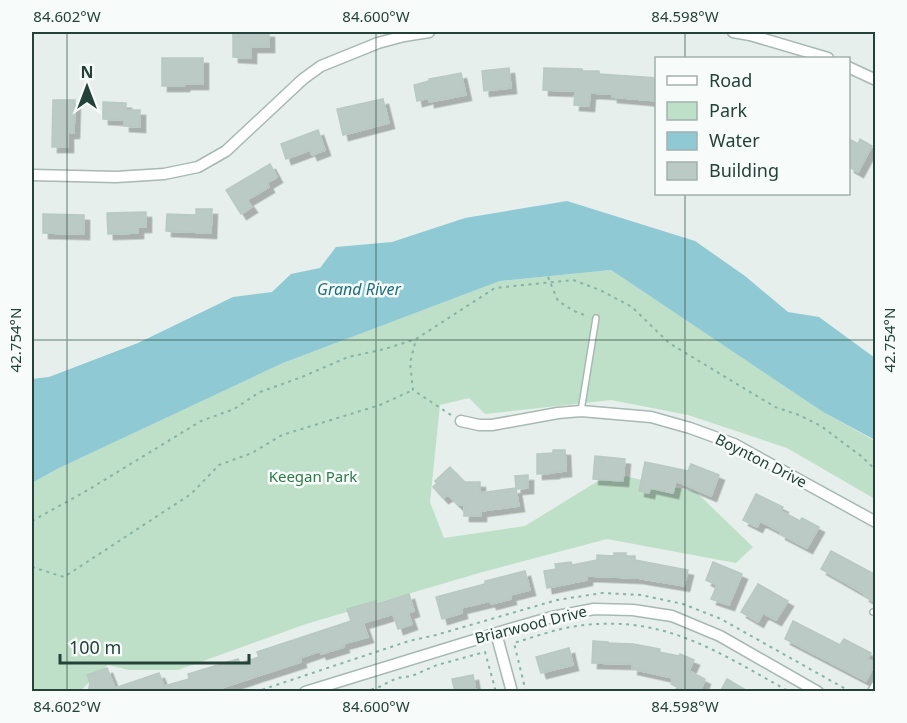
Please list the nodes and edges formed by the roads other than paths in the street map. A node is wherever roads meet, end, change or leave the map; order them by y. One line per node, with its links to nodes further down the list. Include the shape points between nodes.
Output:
1 (429, 32): 6 (street, via 378,43 321,66 226,151 198,167 116,177)
2 (734, 32): 3 (street)
3 (825, 57)
4 (850, 67): 5 (street)
5 (876, 80)
6 (32, 175)
7 (596, 318): 8 (lane)
8 (581, 411): 9 (street, Boynton Drive, via 492,425); 10 (street, Boynton Drive, via 651,417 734,444)
9 (461, 421)
10 (876, 522)
11 (496, 633): 13 (street, Briarwood Drive); 14 (street); 15 (street, Briarwood Drive, via 594,609 672,616 720,636)
12 (876, 682): 16 (lane)
13 (305, 692)
14 (512, 692)
15 (818, 692)
16 (870, 692)

